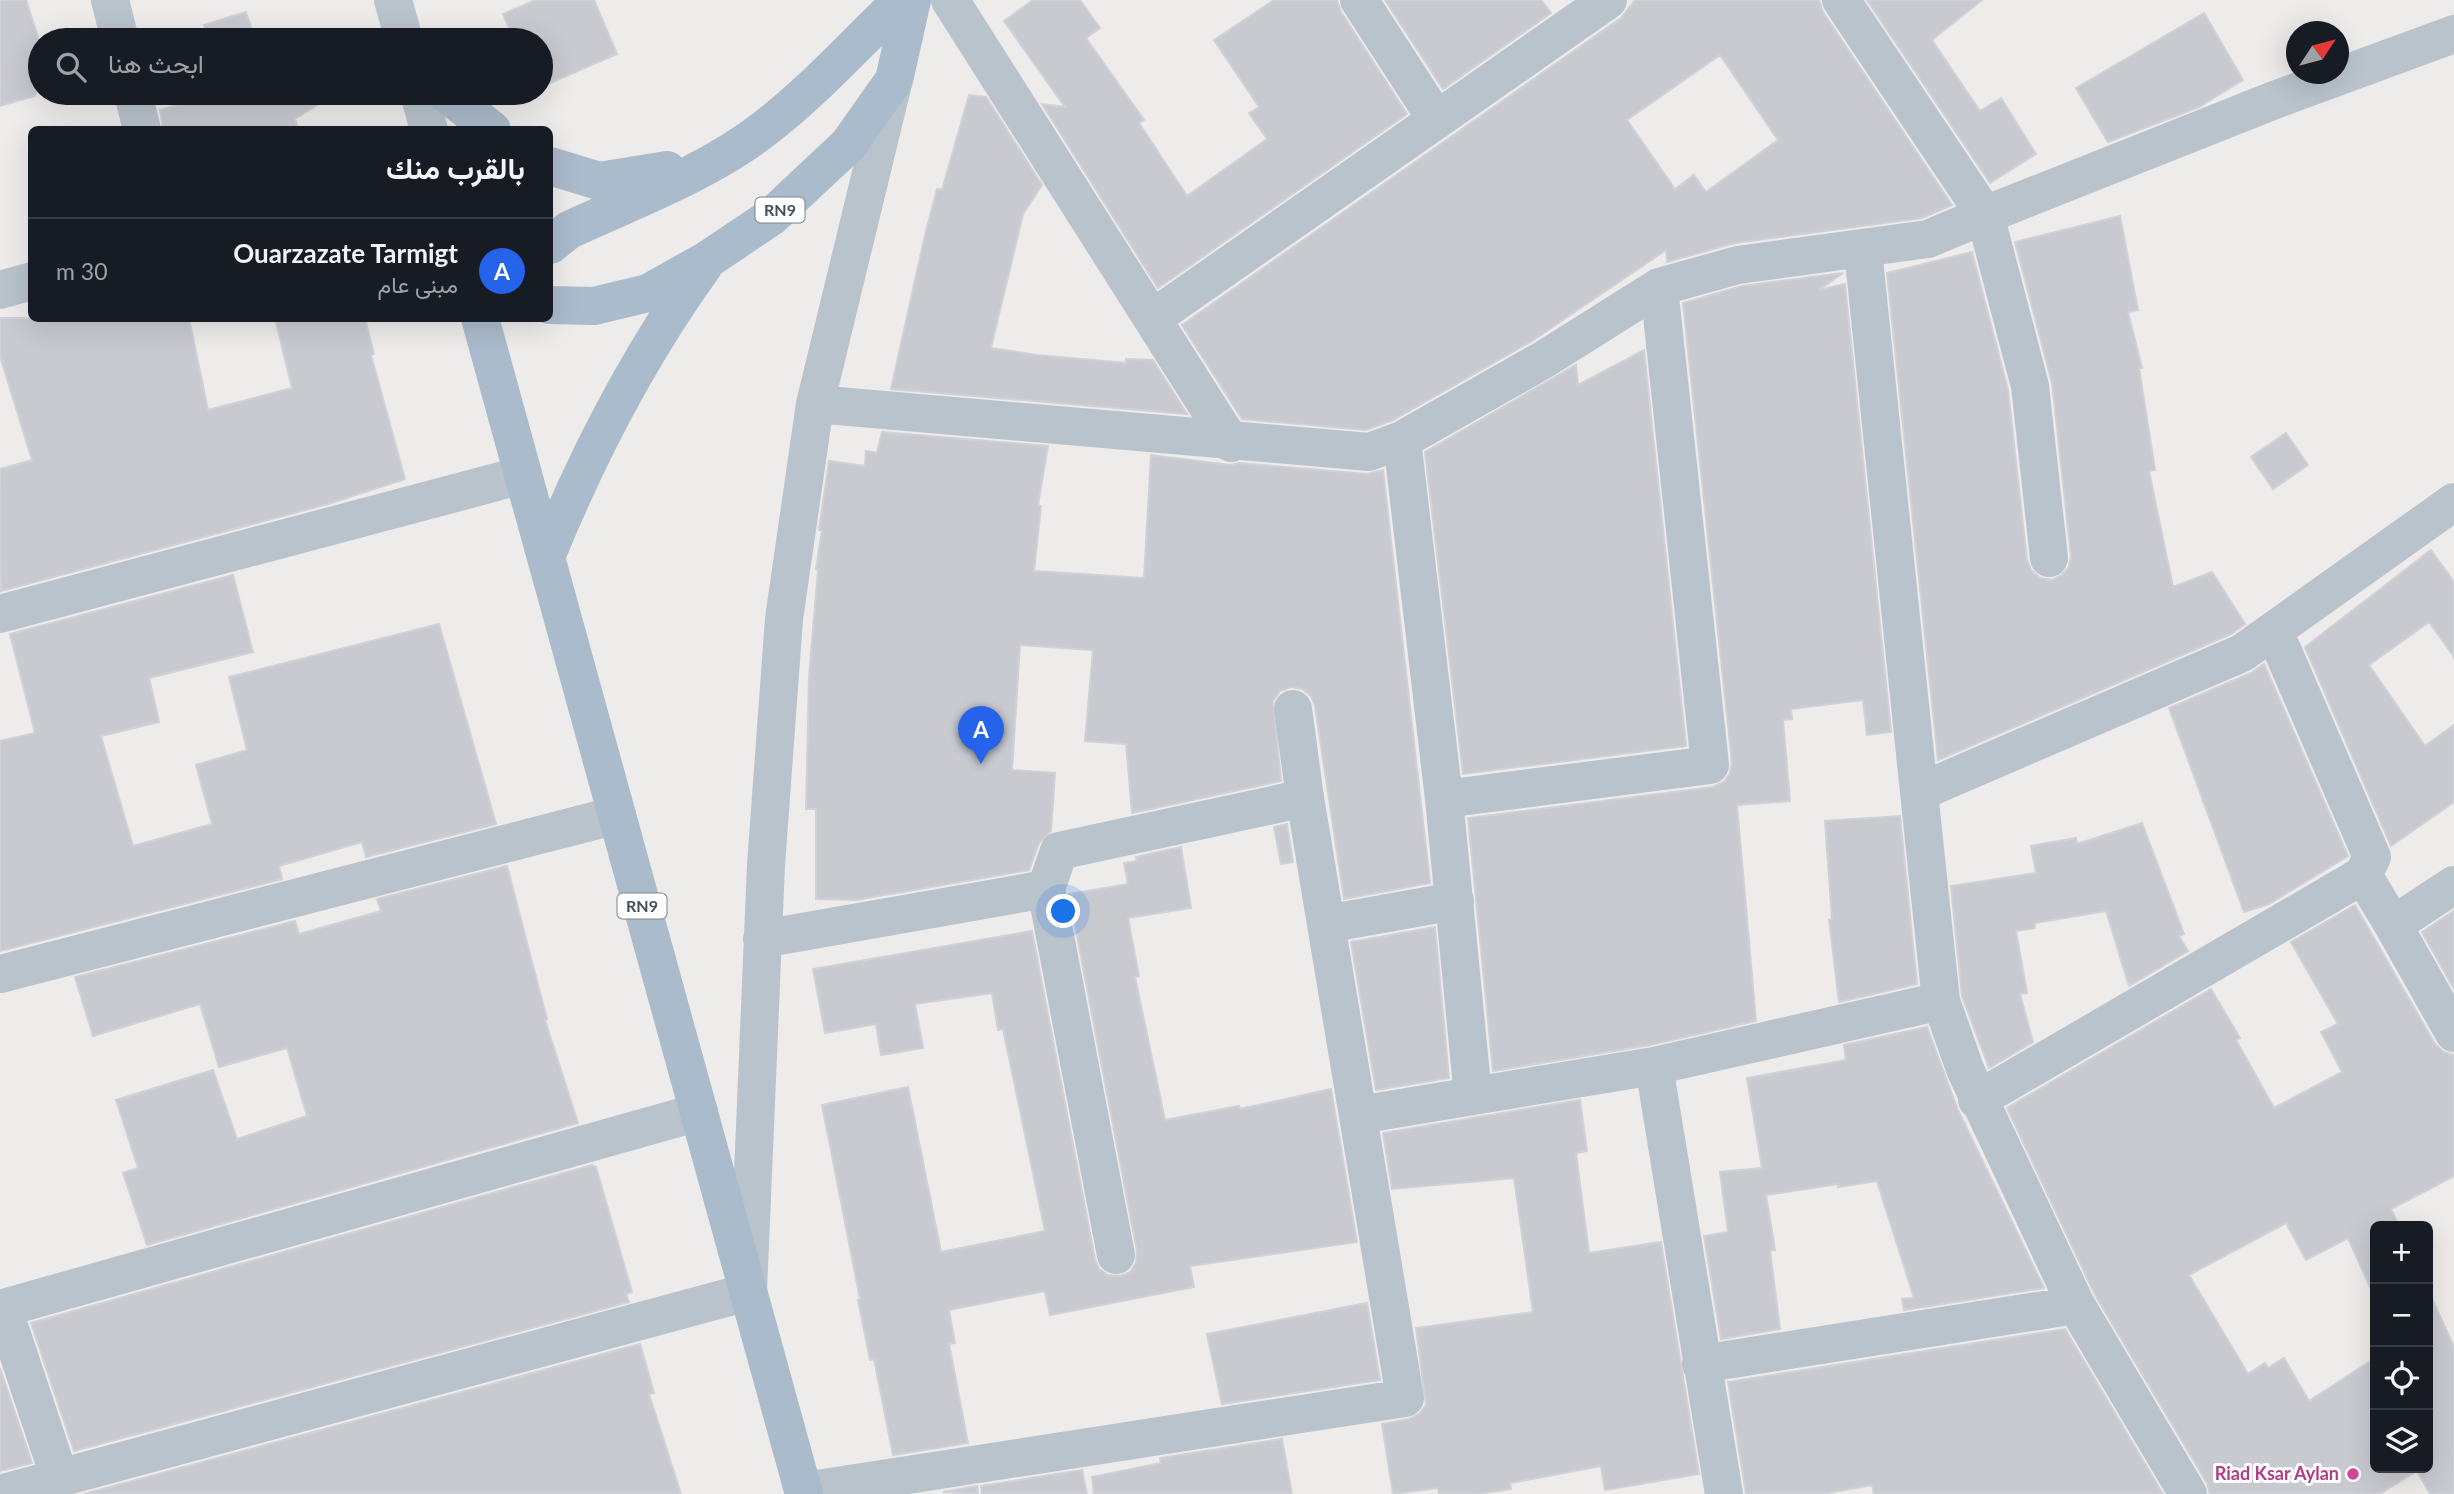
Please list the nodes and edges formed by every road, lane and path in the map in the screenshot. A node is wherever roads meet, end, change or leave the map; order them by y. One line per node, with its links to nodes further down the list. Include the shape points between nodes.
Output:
1 (110, 0): 9 (street)
2 (393, 0): 10 (street)
3 (901, 0): 20 (main road, via 763,130)
4 (912, 0): 12 (main road, RN9)
5 (950, 0): 30 (street)
6 (1359, 0): 16 (street)
7 (1608, 0): 16 (street)
8 (1841, 0): 22 (street)
9 (117, 28)
10 (401, 28)
11 (2454, 34): 22 (street)
12 (894, 80): 25 (main road, RN9, via 848,145 818,177 771,217); 32 (street)
13 (136, 105): 17 (street)
14 (422, 105): 18 (street)
15 (461, 105): 19 (main road)
16 (1436, 119): 30 (street)
17 (141, 126)
18 (428, 126)
19 (487, 126)
20 (710, 163): 21 (main road, via 599,181); 23 (main road, via 569,230)
21 (553, 167)
22 (1984, 215): 24 (street, via 1928,239); 38 (street, via 2030,386)
23 (553, 243)
24 (1863, 250): 27 (street, via 1738,265); 42 (street)
25 (707, 260): 29 (main road, RN9, via 648,293 623,301); 37 (main road, via 634,369)
26 (28, 282): 28 (street)
27 (1659, 287): 33 (street); 44 (street, via 1710,765)
28 (0, 289)
29 (553, 305)
30 (1153, 318): 34 (street)
31 (481, 322): 35 (main road, RN9)
32 (815, 404): 34 (street); 52 (street, via 784,619)
33 (1402, 440): 34 (street, via 1369,452); 44 (street)
34 (1231, 443)
35 (523, 475): 37 (main road, RN9); 39 (street)
36 (2454, 502): 40 (street)
37 (546, 556): 45 (main road, RN9)
38 (2049, 558)
39 (0, 614)
40 (2274, 631): 42 (street, via 2242,653); 46 (street, via 2372,857)
41 (1293, 709): 43 (street)
42 (1919, 792): 54 (street)
43 (1305, 798): 48 (street, via 1059,851); 50 (street)
44 (1444, 799): 49 (street)
45 (617, 816): 53 (street); 59 (main road, RN9)
46 (2363, 875): 51 (street); 58 (street)
47 (2454, 885): 51 (street)
48 (1046, 889): 52 (street); 61 (street)
49 (1455, 901): 50 (street); 57 (street)
50 (1326, 924): 60 (street)
51 (2393, 925): 55 (street)
52 (762, 939): 62 (street)
53 (0, 974)
54 (1941, 1001): 56 (street); 58 (street)
55 (2454, 1033)
56 (1654, 1066): 57 (street); 65 (street)
57 (1473, 1096): 60 (street)
58 (1978, 1100): 63 (street)
59 (699, 1112): 62 (main road, RN9); 64 (street)
60 (1359, 1115): 67 (street, via 1405,1398)
61 (1116, 1255)
62 (748, 1292): 66 (street); 67 (main road, RN9)
63 (2076, 1305): 65 (street); 70 (street)
64 (2, 1309): 66 (street)
65 (1702, 1364): 69 (street)
66 (59, 1476): 68 (street)
67 (804, 1493)
68 (0, 1494)
69 (1724, 1494)
70 (2188, 1494)

